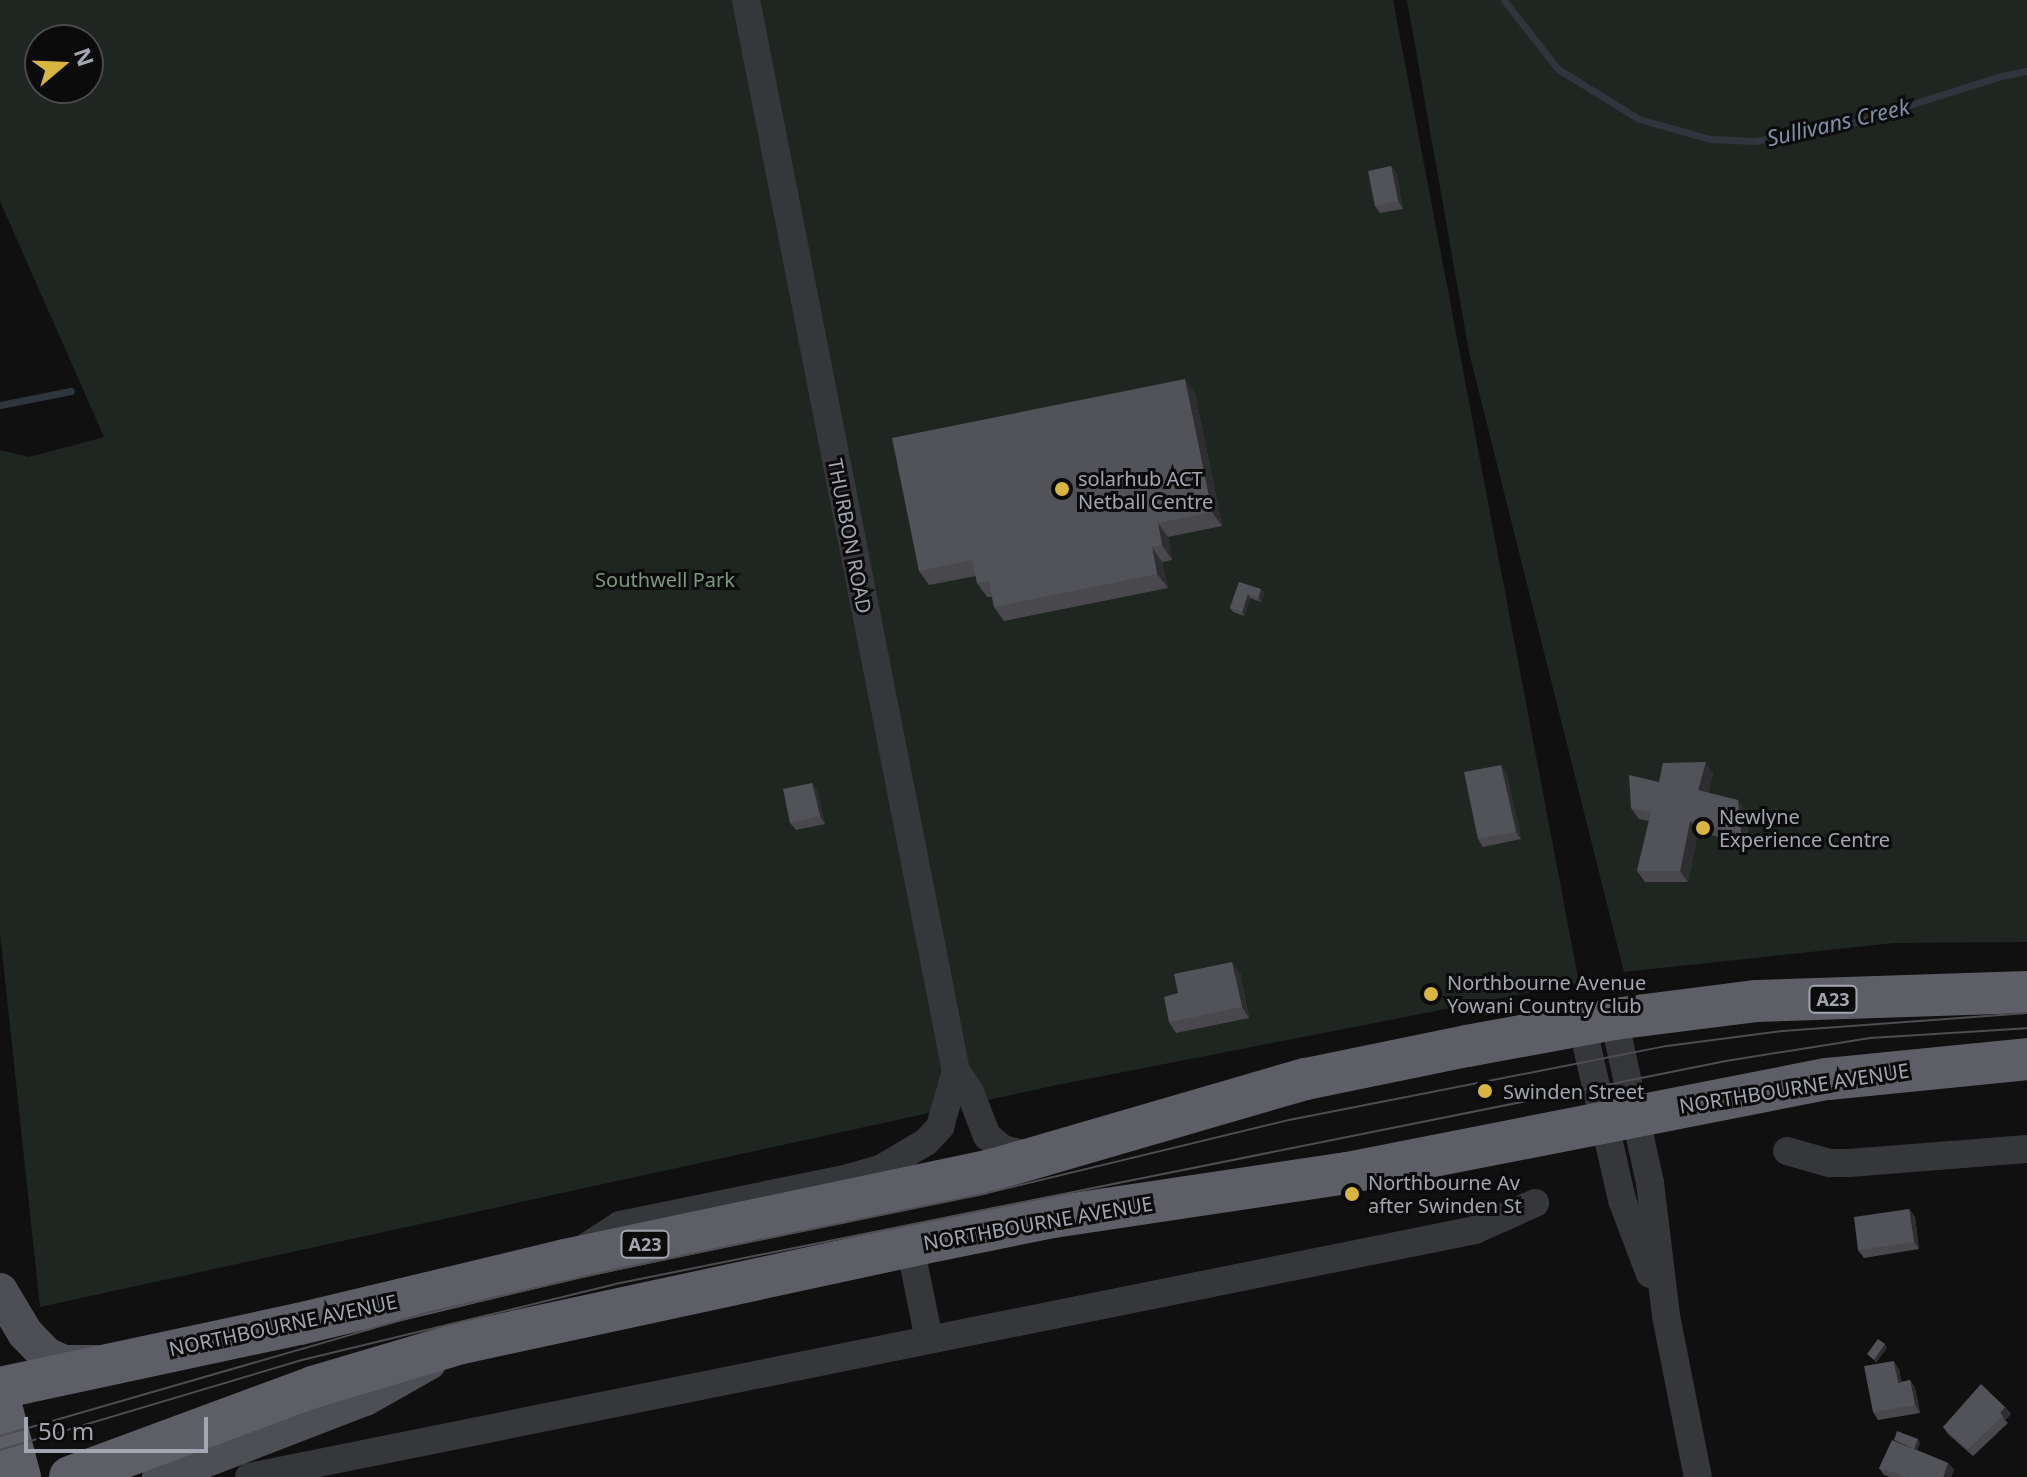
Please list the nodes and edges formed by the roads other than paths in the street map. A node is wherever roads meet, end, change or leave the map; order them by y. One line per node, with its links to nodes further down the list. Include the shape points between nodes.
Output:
1 (746, 0): 5 (street, THURBON ROAD)
2 (2027, 992): 3 (highway, NORTHBOURNE AVENUE / A23, via 1757,1001)
3 (1598, 1022): 6 (street); 10 (highway, NORTHBOURNE AVENUE / A23, via 1306,1079)
4 (2027, 1059): 6 (highway, NORTHBOURNE AVENUE, via 1828,1079)
5 (956, 1071): 7 (street, THURBON ROAD, via 943,1123); 10 (street, THURBON ROAD, via 970,1092 981,1127 994,1143)
6 (1620, 1118): 12 (highway, NORTHBOURNE AVENUE, via 1347,1173 1053,1217); 24 (street, via 1622,1200 1666,1316)
7 (916, 1148): 13 (street, NORTHBOURNE AVENUE, via 866,1174 620,1225)
8 (2027, 1149): 9 (street, via 1849,1163)
9 (1787, 1151)
10 (1041, 1158): 13 (highway, NORTHBOURNE AVENUE / A23)
11 (1535, 1203): 15 (street, via 1475,1230)
12 (910, 1246): 15 (street); 16 (highway, NORTHBOURNE AVENUE)
13 (565, 1260): 17 (highway, NORTHBOURNE AVENUE / A23)
14 (0, 1291): 17 (main road, via 25,1333 54,1360)
15 (929, 1339): 23 (street)
16 (462, 1343): 21 (highway, NORTHBOURNE AVENUE, via 313,1387); 22 (main road, via 365,1398)
17 (109, 1363): 18 (highway, NORTHBOURNE AVENUE / A23)
18 (0, 1388)
19 (0, 1402): 20 (highway)
20 (20, 1477)
21 (70, 1477)
22 (160, 1477)
23 (249, 1477)
24 (1698, 1477)

